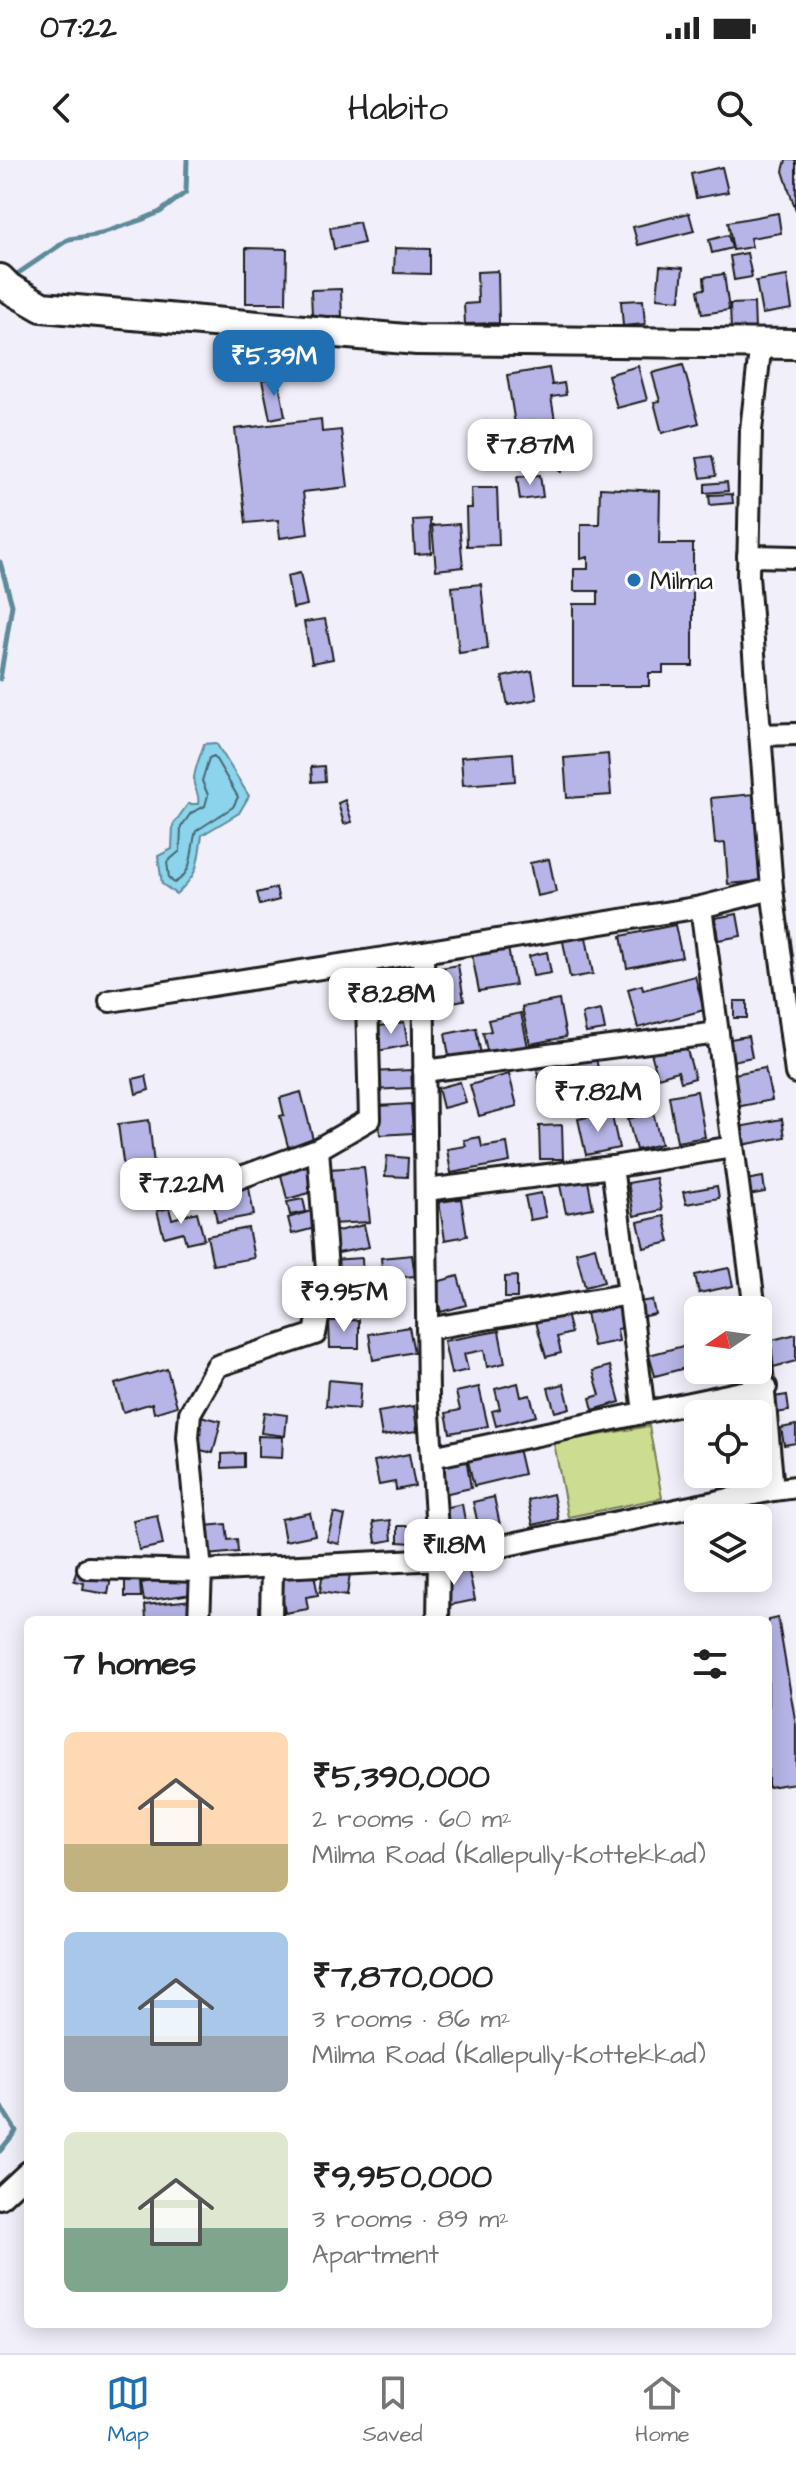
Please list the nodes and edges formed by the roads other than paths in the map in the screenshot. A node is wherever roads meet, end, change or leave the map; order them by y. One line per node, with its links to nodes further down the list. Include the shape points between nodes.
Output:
1 (0, 279): 2 (main road, via 42,307 417,340)
2 (761, 342): 3 (main road); 4 (street, via 751,430)
3 (796, 344)
4 (748, 556): 5 (street); 7 (street)
5 (796, 557)
6 (796, 734): 7 (street)
7 (760, 735): 8 (street)
8 (772, 889): 9 (street); 15 (street)
9 (701, 907): 10 (street); 13 (street)
10 (423, 952): 11 (street); 14 (street)
11 (366, 961): 12 (street); 17 (street, via 370,1119)
12 (110, 1001)
13 (718, 1033): 14 (street); 16 (street)
14 (424, 1071): 20 (street)
15 (796, 1073)
16 (733, 1147): 18 (street); 22 (street)
17 (318, 1149): 19 (street); 33 (street, via 327,1270 315,1334 217,1366 190,1413)
18 (612, 1167): 20 (street); 21 (street)
19 (206, 1190)
20 (426, 1190): 23 (street)
21 (629, 1294): 23 (street); 26 (street)
22 (753, 1296)
23 (427, 1329): 27 (street)
24 (766, 1384): 25 (street)
25 (766, 1387): 26 (street); 29 (street)
26 (644, 1412): 27 (street)
27 (432, 1457): 30 (street)
28 (796, 1487): 29 (street)
29 (773, 1490): 30 (street)
30 (439, 1559): 31 (street); 36 (street)
31 (272, 1567): 33 (street); 35 (street)
32 (88, 1568): 33 (street)
33 (201, 1571): 34 (street)
34 (199, 1616)
35 (271, 1616)
36 (438, 1616)
37 (24, 2176): 38 (street)
38 (0, 2198)

